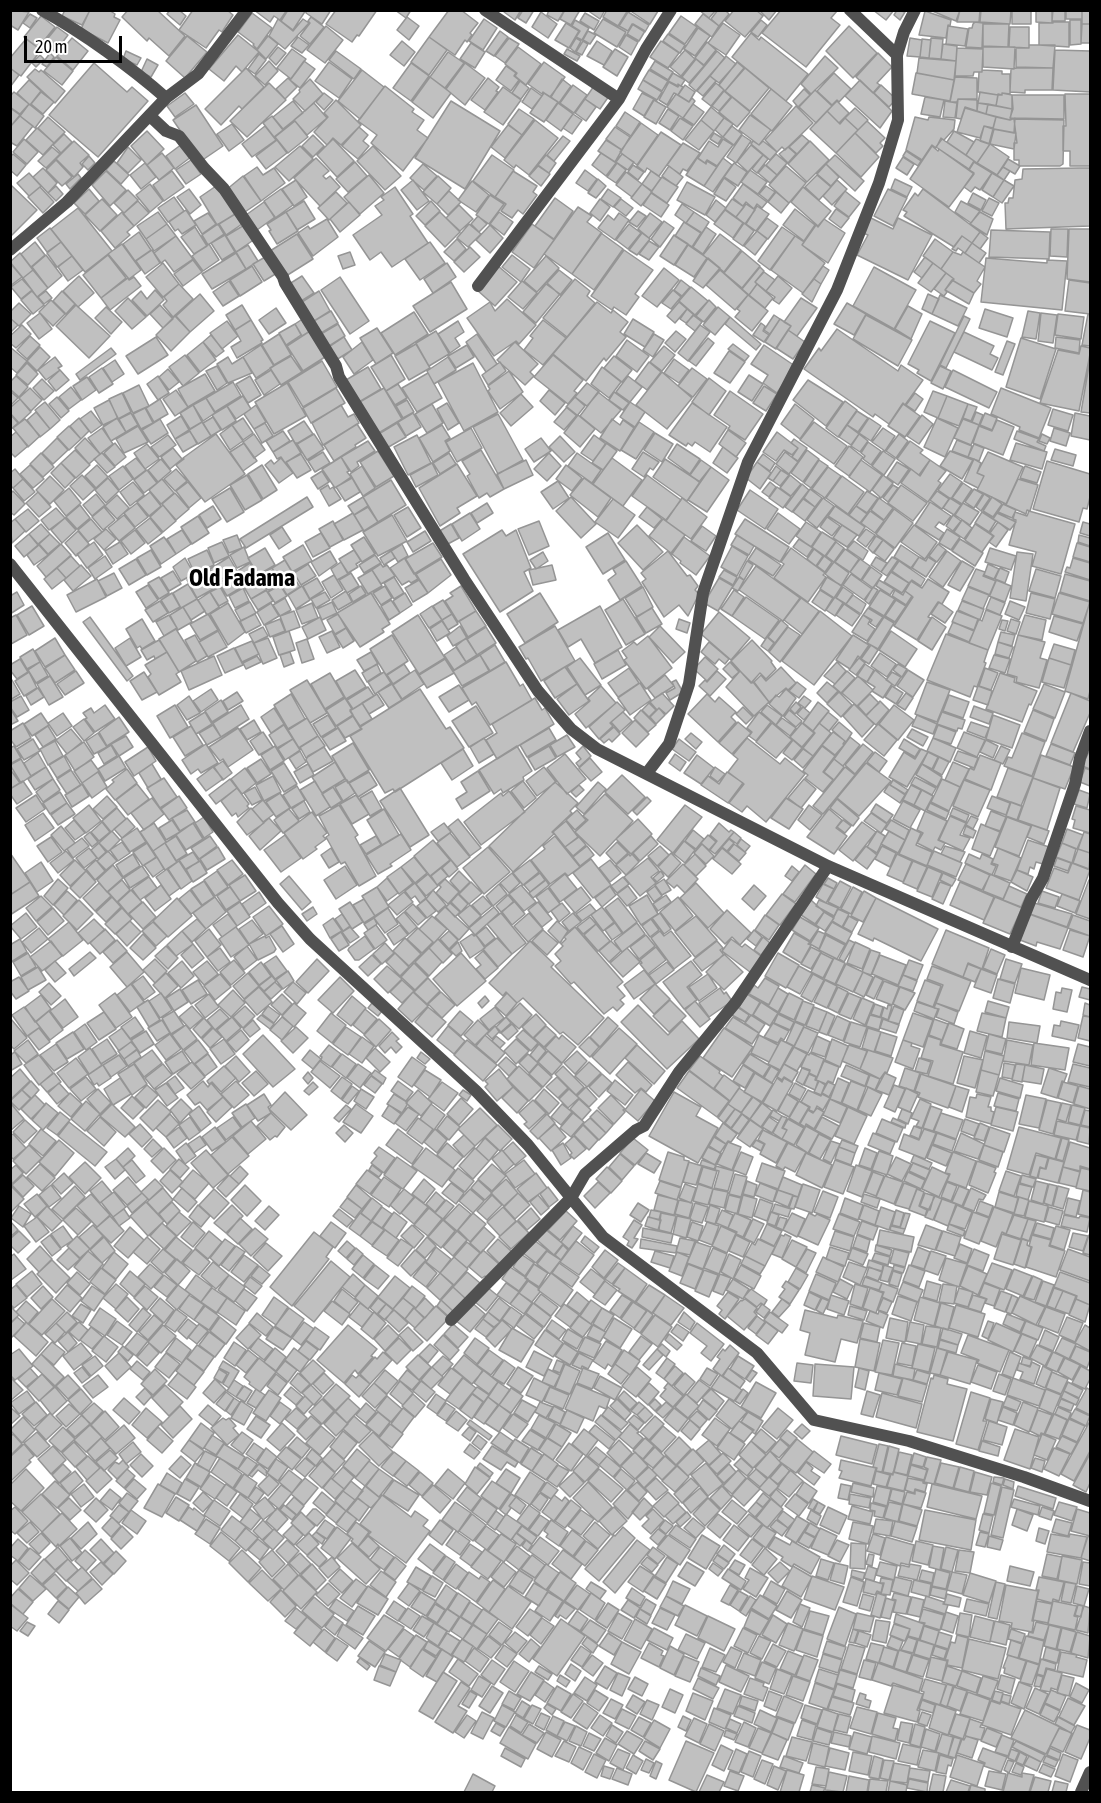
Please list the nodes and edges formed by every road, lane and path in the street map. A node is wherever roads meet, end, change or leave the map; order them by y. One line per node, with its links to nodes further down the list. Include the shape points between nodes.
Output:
1 (42, 10): 8 (street)
2 (247, 10): 8 (street, via 198,74)
3 (484, 10): 9 (street)
4 (671, 10): 9 (street)
5 (850, 10): 7 (street)
6 (915, 10): 7 (street)
7 (897, 55): 15 (street, via 898,120 879,183 837,290 748,462 703,593 689,684 669,744)
8 (166, 98): 10 (street)
9 (619, 99): 12 (street)
10 (150, 116): 11 (street, via 67,202); 15 (street, via 166,131 179,136 224,189 266,251 385,454 538,691 571,729 597,749)
11 (10, 250)
12 (478, 286)
13 (10, 564): 19 (street, via 302,930 476,1091 528,1145)
14 (1090, 731): 17 (street, via 1043,878)
15 (647, 773): 16 (street)
16 (828, 866): 17 (street); 19 (street, via 736,1002 679,1072 644,1125 585,1174)
17 (1012, 947): 18 (street)
18 (1090, 980)
19 (571, 1198): 20 (street); 21 (street, via 603,1237 758,1353 814,1420 909,1441)
20 (451, 1320)
21 (1090, 1501)
22 (1090, 1772): 23 (street)
23 (1081, 1792)

